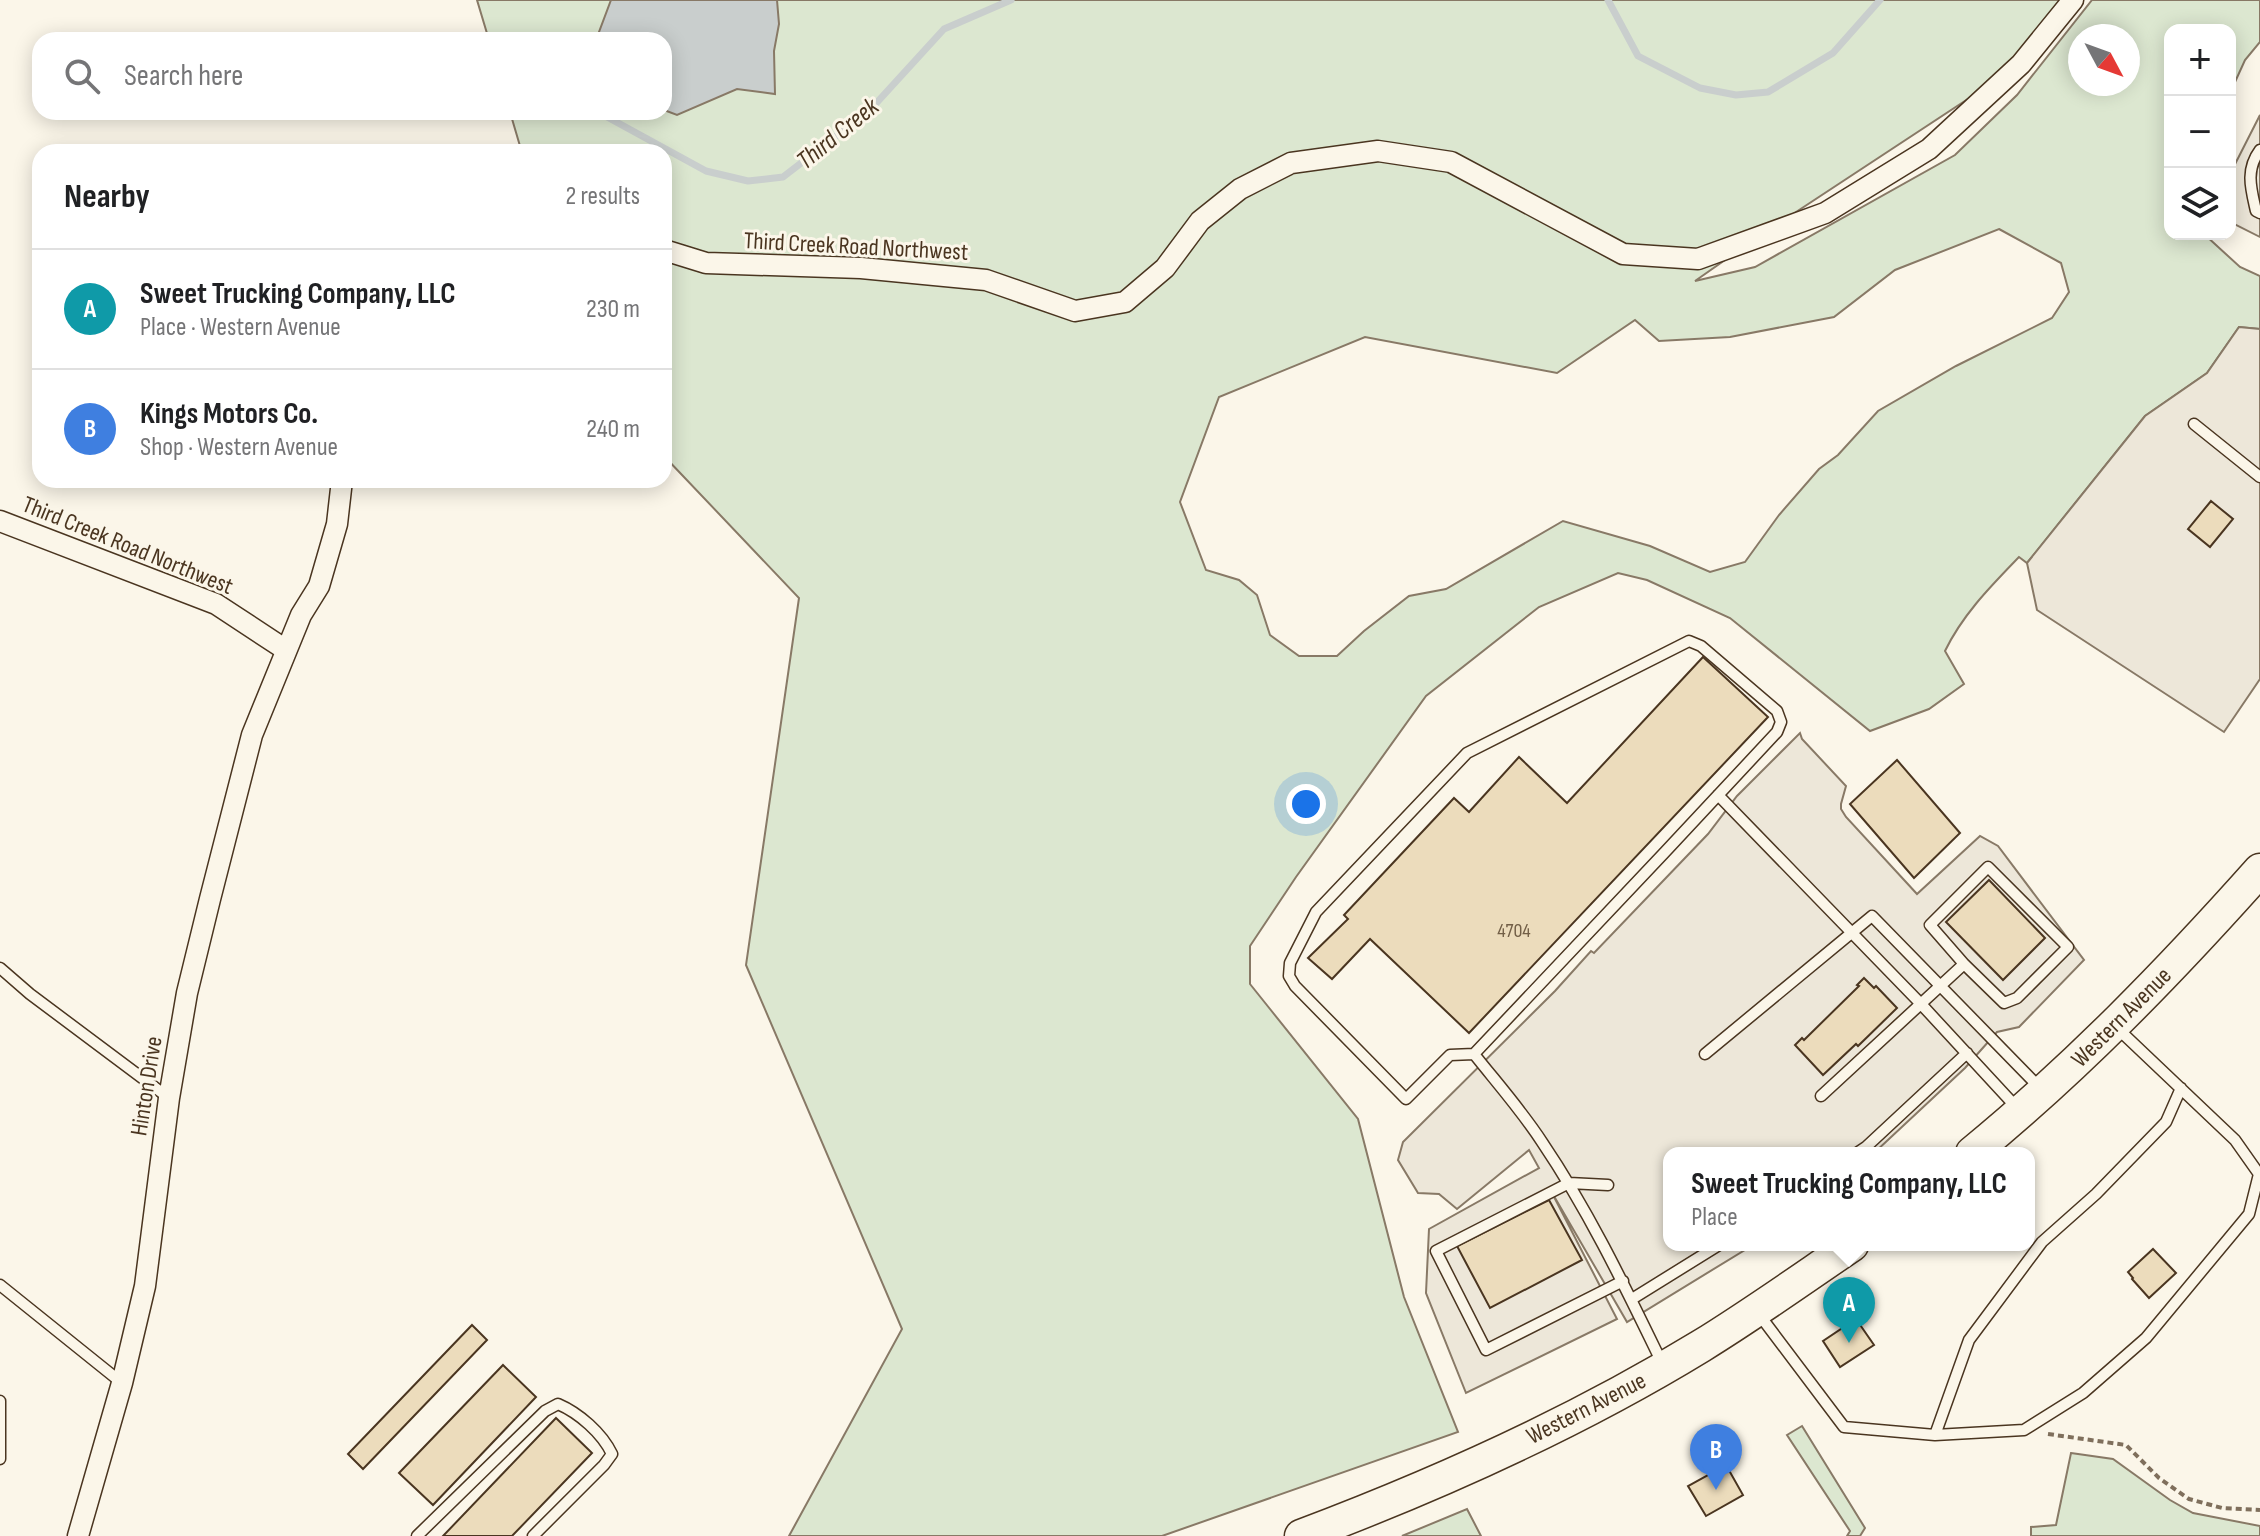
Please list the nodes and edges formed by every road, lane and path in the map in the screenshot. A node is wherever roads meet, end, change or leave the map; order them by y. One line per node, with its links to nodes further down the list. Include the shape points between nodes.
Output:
1 (2073, 0): 4 (street, Third Creek Road Northwest, via 2021,64 1929,149 1825,213 1698,259 1623,254 1451,162 1378,151 1291,163 1240,189 1200,221 1165,268 1125,302 1075,311 986,280 861,268 706,263)
2 (2260, 150): 3 (lane, via 2248,179)
3 (2260, 213)
4 (672, 252)
5 (2194, 424): 6 (lane)
6 (2260, 477)
7 (341, 488): 9 (street, via 319,586)
8 (0, 521): 9 (street, Third Creek Road Northwest, via 216,604)
9 (286, 650): 23 (street, Hinton Drive, via 252,735 187,993)
10 (1718, 795): 12 (lane); 19 (lane); 19 (lane, via 1781,722 1761,695 1689,641 1467,753 1316,912 1290,963 1289,976 1406,1099 1450,1055)
11 (2260, 870): 17 (main road, Western Avenue)
12 (1852, 934): 15 (lane, via 1872,916); 16 (lane); 20 (lane)
13 (1964, 964): 13 (lane, via 2004,1003 2017,998 2068,947 1988,867 1930,925); 15 (lane)
14 (0, 968): 23 (lane)
15 (1939, 986): 16 (lane); 24 (lane)
16 (1921, 1004): 18 (lane); 22 (lane)
17 (2114, 1026): 21 (lane); 24 (main road, Western Avenue)
18 (1967, 1053): 24 (lane); 25 (lane)
19 (1474, 1054): 27 (lane)
20 (1705, 1054)
21 (2181, 1088): 38 (lane, via 2235,1140 2259,1174 2249,1214 2146,1338 2083,1393); 39 (lane, via 2166,1122 2042,1242 1969,1340)
22 (1821, 1096)
23 (169, 1098): 36 (street, Hinton Drive, via 145,1286)
24 (2033, 1102): 26 (main road, Western Avenue)
25 (1866, 1147)
26 (1979, 1147)
27 (1569, 1183): 28 (lane); 31 (lane); 31 (lane, via 1436,1251 1486,1350)
28 (1608, 1185)
29 (1709, 1251): 33 (lane)
30 (1843, 1251): 34 (main road, Western Avenue)
31 (1623, 1281): 33 (lane)
32 (0, 1285): 36 (lane)
33 (1632, 1299): 35 (lane)
34 (1756, 1311): 35 (main road, Western Avenue); 39 (lane, via 1844,1427)
35 (1664, 1367): 45 (main road, Western Avenue, via 1462,1470)
36 (122, 1383): 42 (street, Hinton Drive)
37 (0, 1401): 40 (lane)
38 (2024, 1430): 39 (lane); 41 (path, via 2126,1445 2189,1499)
39 (1935, 1435)
40 (0, 1459)
41 (2260, 1510)
42 (78, 1536)
43 (417, 1536): 44 (lane, via 558,1404 606,1441 612,1454)
44 (533, 1536)
45 (1301, 1536)

